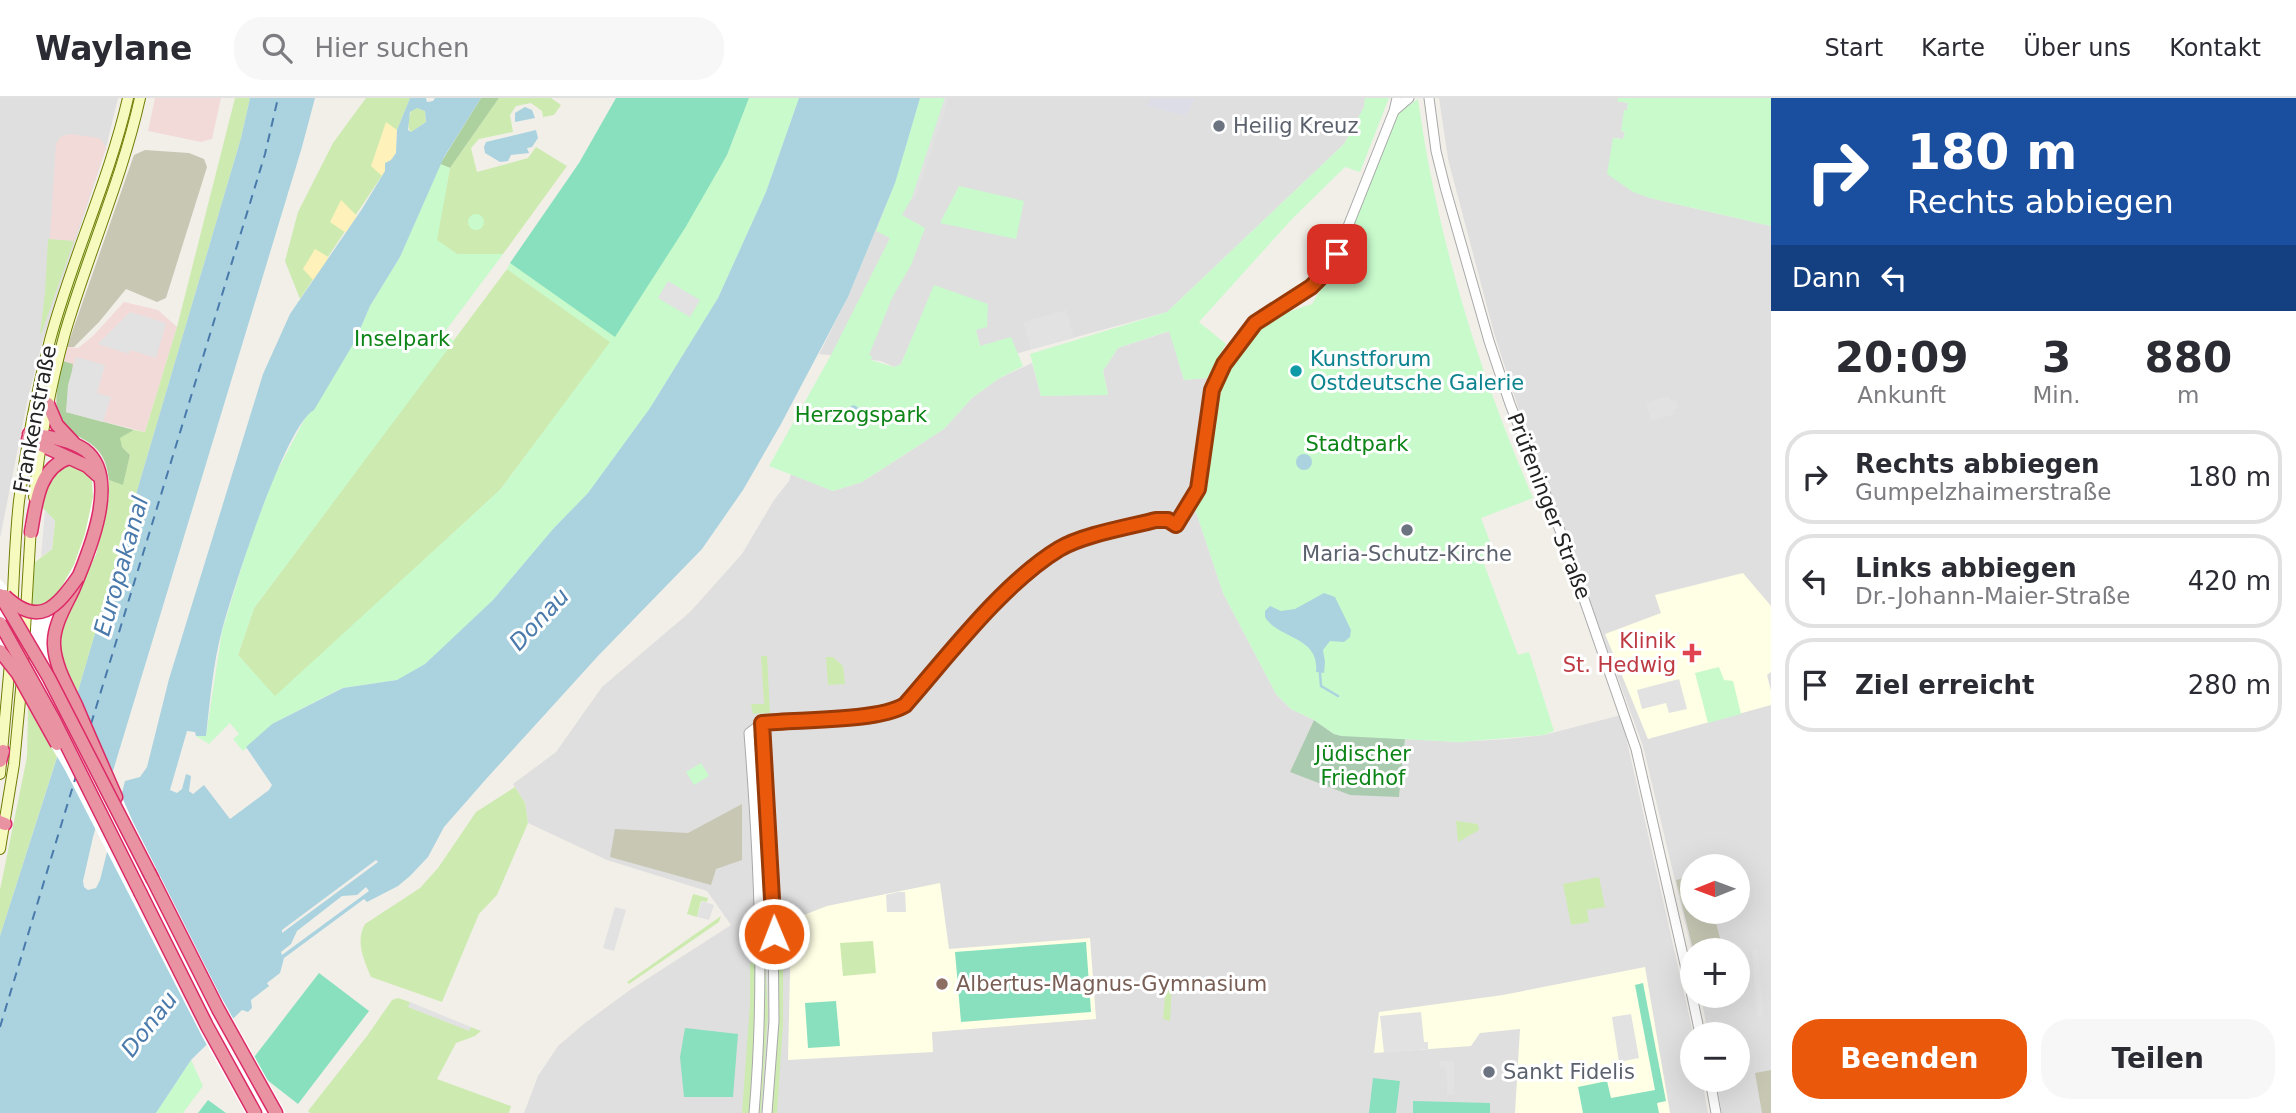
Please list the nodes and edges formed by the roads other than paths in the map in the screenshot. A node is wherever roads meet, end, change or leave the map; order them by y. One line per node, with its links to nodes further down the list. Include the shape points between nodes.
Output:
1 (128, 98): 8 (main road, Frankenstraße, via 120,135 51,337)
2 (141, 98): 7 (main road, Frankenstraße, via 65,335)
3 (1397, 98): 6 (street)
4 (1409, 98): 6 (street)
5 (1429, 98): 24 (street, Prüfeninger Straße, via 1436,151 1489,341 1636,749)
6 (1394, 111): 17 (street, via 1329,266 1311,287 1255,323 1220,370 1212,390 1198,489 1176,525 1156,520 1058,550 1001,597 898,709 875,715)
7 (48, 404): 8 (main road, Frankenstraße); 9 (highway, via 57,425)
8 (35, 439): 9 (highway); 10 (highway); 12 (main road, Frankenstraße); 18 (main road, Frankenstraße, via 19,503 9,693)
9 (75, 444): 11 (highway, via 90,455)
10 (69, 458): 11 (highway, via 88,466); 12 (highway, via 46,476)
11 (101, 481): 13 (highway, via 98,519)
12 (31, 532): 20 (main road, Frankenstraße, via 20,705)
13 (78, 577): 14 (highway, bridge, via 56,605 42,612 29,612); 22 (highway, bridge, via 57,626 56,659)
14 (0, 593): 22 (highway, bridge)
15 (0, 623): 23 (highway, bridge)
16 (0, 652): 23 (highway, bridge, via 18,674)
17 (762, 723): 28 (street, via 749,733 761,916); 29 (street, via 774,914 774,1021)
18 (1, 756): 19 (main road, Frankenstraße)
19 (0, 774)
20 (2, 824): 21 (main road, Frankenstraße)
21 (0, 849)
22 (153, 880): 27 (highway)
23 (141, 894): 26 (highway)
24 (1680, 943)
25 (1712, 1092): 30 (street)
26 (255, 1113)
27 (276, 1113)
28 (754, 1113)
29 (767, 1113)
30 (1716, 1113)

